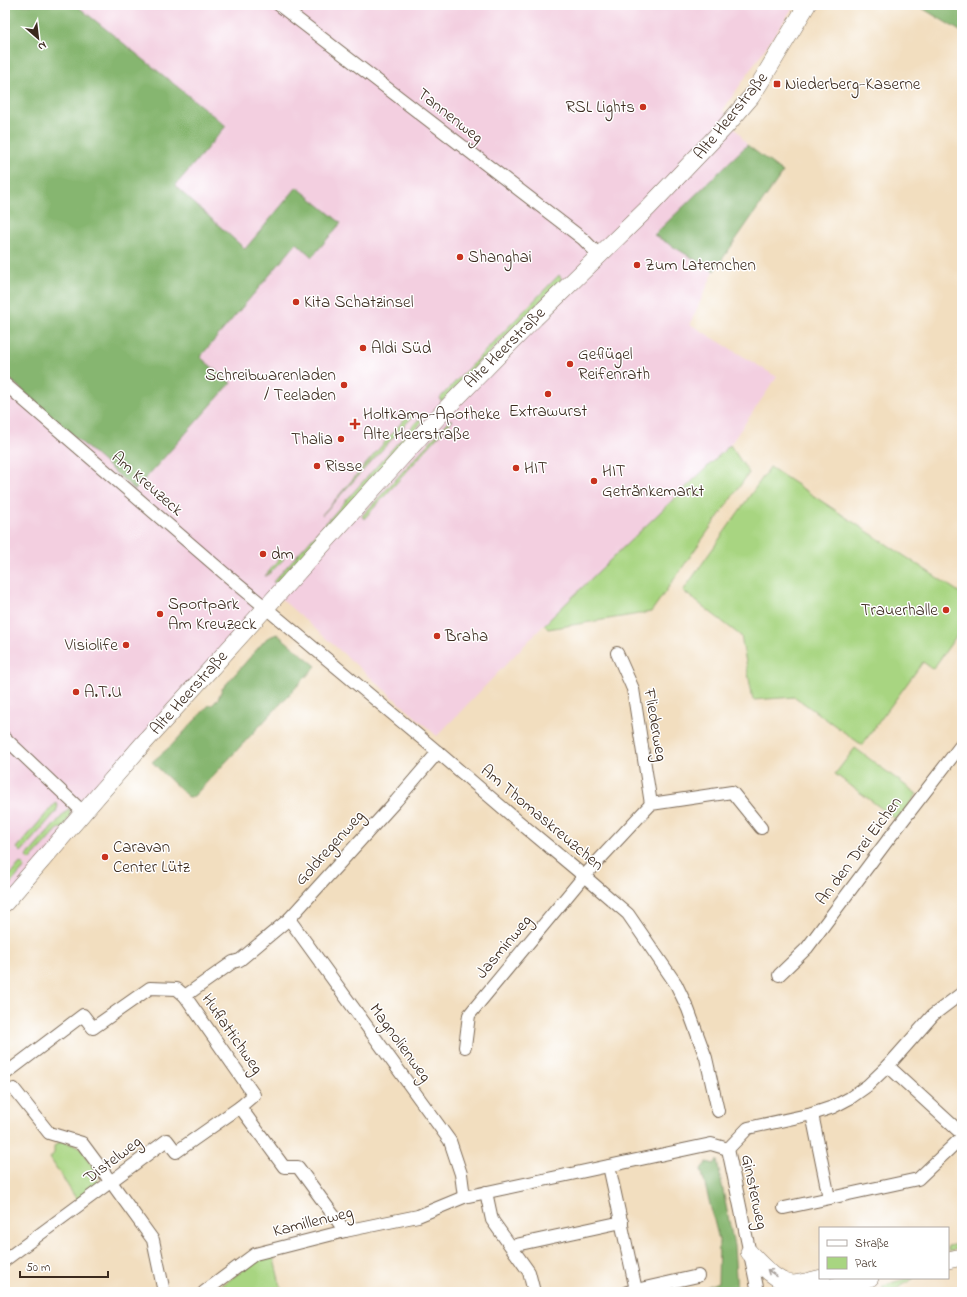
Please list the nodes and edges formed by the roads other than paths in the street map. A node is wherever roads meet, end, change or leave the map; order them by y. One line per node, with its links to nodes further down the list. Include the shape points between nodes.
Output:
1 (279, 5): 3 (street, Tannenweg, via 588,243)
2 (807, 5): 3 (street, Alte Heerstraße, via 751,97 700,154)
3 (599, 255): 5 (street, Alte Heerstraße, via 437,418)
4 (5, 384): 5 (street, Am Kreuzeck)
5 (266, 608): 9 (street, Am Thomaskreuzchen); 11 (street, Alte Heerstraße)
6 (618, 653): 10 (street, Fliederweg, via 633,689)
7 (5, 738): 11 (street)
8 (962, 744): 17 (street, An den Drei Eichen, via 807,948)
9 (438, 752): 13 (street, Am Thomaskreuzchen); 15 (street, Goldregenweg)
10 (651, 804): 12 (street, via 732,792); 13 (street)
11 (83, 812): 14 (street, Alte Heerstraße)
12 (761, 828)
13 (584, 876): 20 (street, Jasminweg, via 469,1015); 25 (street, Am Thomaskreuzchen, via 628,914 676,984 706,1058)
14 (5, 903)
15 (289, 919): 16 (street, Goldregenweg); 32 (street, Magnolienweg, via 450,1141 461,1174)
16 (240, 960): 19 (street, Huflattichweg, via 233,962)
17 (779, 975)
18 (962, 993): 21 (street, via 933,1015)
19 (185, 996): 22 (street, Huflattichweg, via 177,989 150,988 93,1028 83,1016); 24 (street, Huflattichweg, via 254,1096)
20 (465, 1047)
21 (888, 1066): 26 (street, via 850,1098); 27 (street)
22 (5, 1076): 23 (street, Huflattichweg)
23 (10, 1093): 30 (street, Huflattichweg, via 49,1133 82,1143)
24 (240, 1107): 30 (street, Distelweg, via 176,1152 168,1140); 37 (street, via 284,1167 298,1167)
25 (718, 1111)
26 (812, 1114): 28 (street, via 748,1128); 33 (street)
27 (962, 1135): 33 (street, via 918,1179)
28 (728, 1149): 29 (street, Ginsterweg, via 711,1144); 39 (street, Ginsterweg)
29 (609, 1166): 31 (street, Ginsterweg); 36 (street)
30 (111, 1182): 41 (street, Distelweg); 47 (street, Huflattichweg, via 153,1240)
31 (486, 1192): 32 (street, Ginsterweg); 38 (street, via 492,1220)
32 (464, 1197): 34 (street, Ginsterweg)
33 (829, 1198): 35 (street)
34 (439, 1206): 37 (street, Kamillenweg, via 418,1216)
35 (784, 1208)
36 (622, 1222): 38 (street); 46 (street)
37 (345, 1232): 48 (street, Kamillenweg, via 255,1254)
38 (511, 1246): 49 (street, via 530,1272)
39 (749, 1252): 44 (street, one-way to 39, via 793,1284 784,1281 762,1266); 50 (street, Ginsterweg)
40 (962, 1256): 42 (street)
41 (5, 1260)
42 (949, 1260)
43 (698, 1276): 46 (street)
44 (819, 1279)
45 (861, 1279): 51 (street)
46 (632, 1291)
47 (164, 1292)
48 (204, 1292)
49 (534, 1292)
50 (758, 1292)
51 (809, 1292)

